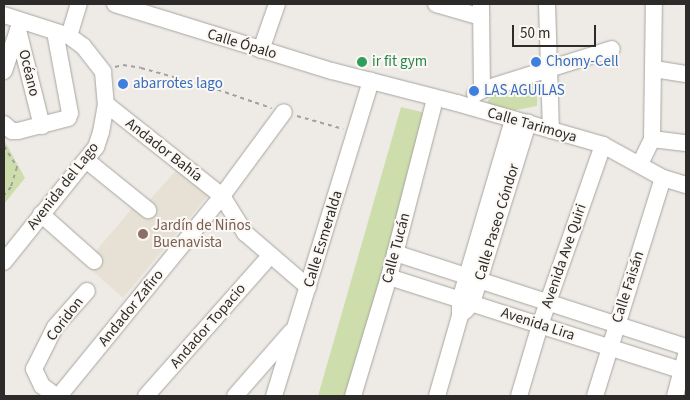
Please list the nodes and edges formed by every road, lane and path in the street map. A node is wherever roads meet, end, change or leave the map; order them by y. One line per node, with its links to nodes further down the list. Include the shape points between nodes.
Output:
1 (79, 4): 10 (street)
2 (114, 4): 12 (street, Calle Ópalo)
3 (277, 4): 12 (street)
4 (436, 4): 7 (street)
5 (547, 4): 14 (street)
6 (654, 4): 13 (street)
7 (481, 10): 19 (street)
8 (4, 15): 9 (street, Avenida del Lago)
9 (20, 25): 10 (street, Avenida del Lago); 15 (street); 26 (street, Océano)
10 (62, 34): 16 (street, Avenida del Lago, via 92,54); 26 (street, via 70,113 68,118)
11 (612, 49): 14 (street)
12 (261, 50): 18 (street, Calle Ópalo)
13 (654, 69): 17 (street); 29 (street)
14 (548, 70): 19 (street); 27 (street)
15 (4, 71)
16 (103, 72): 22 (street, Avenida del Lago); 23 (path, via 123,64 210,87)
17 (686, 74)
18 (372, 81): 20 (street, Calle Tarimoya); 28 (street, Calle Esmeralda)
19 (482, 90): 21 (street)
20 (435, 98): 21 (street, Calle Tarimoya); 41 (street, Calle Tucán)
21 (457, 103): 24 (street, Calle Tarimoya)
22 (106, 104): 33 (street, Avenida del Lago, via 96,147); 38 (street, Andador Bahía)
23 (284, 112): 28 (path); 38 (street, Andador Zafiro)
24 (520, 122): 27 (street, Calle Tarimoya); 46 (street, Calle Paseo Cóndor)
25 (4, 124): 26 (street, via 18,132)
26 (42, 126)
27 (551, 130): 31 (street, Calle Tarimoya)
28 (356, 132): 47 (street, Calle Esmeralda)
29 (652, 138): 30 (street); 34 (street)
30 (686, 143)
31 (603, 145): 34 (street, Calle Tarimoya); 50 (street, Avenida Ave Quiri)
32 (4, 146): 37 (path, via 17,167 11,187)
33 (86, 160): 39 (street); 40 (street, Avenida del Lago)
34 (640, 164): 35 (street, Calle Tarimoya)
35 (663, 178): 36 (street, Calle Tarimoya); 51 (street, Calle Faisán)
36 (686, 185)
37 (4, 196)
38 (222, 196): 42 (street, via 244,233); 58 (street, Andador Zafiro)
39 (148, 210)
40 (41, 214): 43 (street); 44 (street, Avenida del Lago)
41 (395, 253): 45 (street, Calle Tucán); 46 (street, Avenida Lira)
42 (270, 256): 47 (street); 59 (street, Andador Topacio)
43 (94, 261)
44 (4, 262)
45 (389, 277): 49 (street, Avenida Lira); 62 (street, Calle Tucán)
46 (473, 278): 49 (street, Calle Paseo Cóndor); 50 (street, Avenida Lira)
47 (308, 286): 53 (street, Calle Esmeralda)
48 (87, 291): 58 (street, Coridon, via 55,327 34,369 42,386)
49 (466, 302): 52 (street, Avenida Lira); 63 (street, Calle Paseo Cóndor)
50 (548, 302): 51 (street, Avenida Lira); 52 (street, Avenida Ave Quiri)
51 (616, 324): 54 (street, Calle Faisán); 55 (street, Avenida Lira)
52 (540, 325): 54 (street, Avenida Lira); 64 (street, Avenida Ave Quiri)
53 (296, 327): 60 (street); 61 (street, Calle Esmeralda)
54 (609, 347): 57 (street, Avenida Lira); 65 (street, Calle Faisán)
55 (686, 347)
56 (686, 354): 57 (street)
57 (684, 372): 66 (street)
58 (58, 396)
59 (146, 396)
60 (235, 396)
61 (274, 396)
62 (353, 396)
63 (437, 396)
64 (519, 396)
65 (594, 396)
66 (674, 396)

